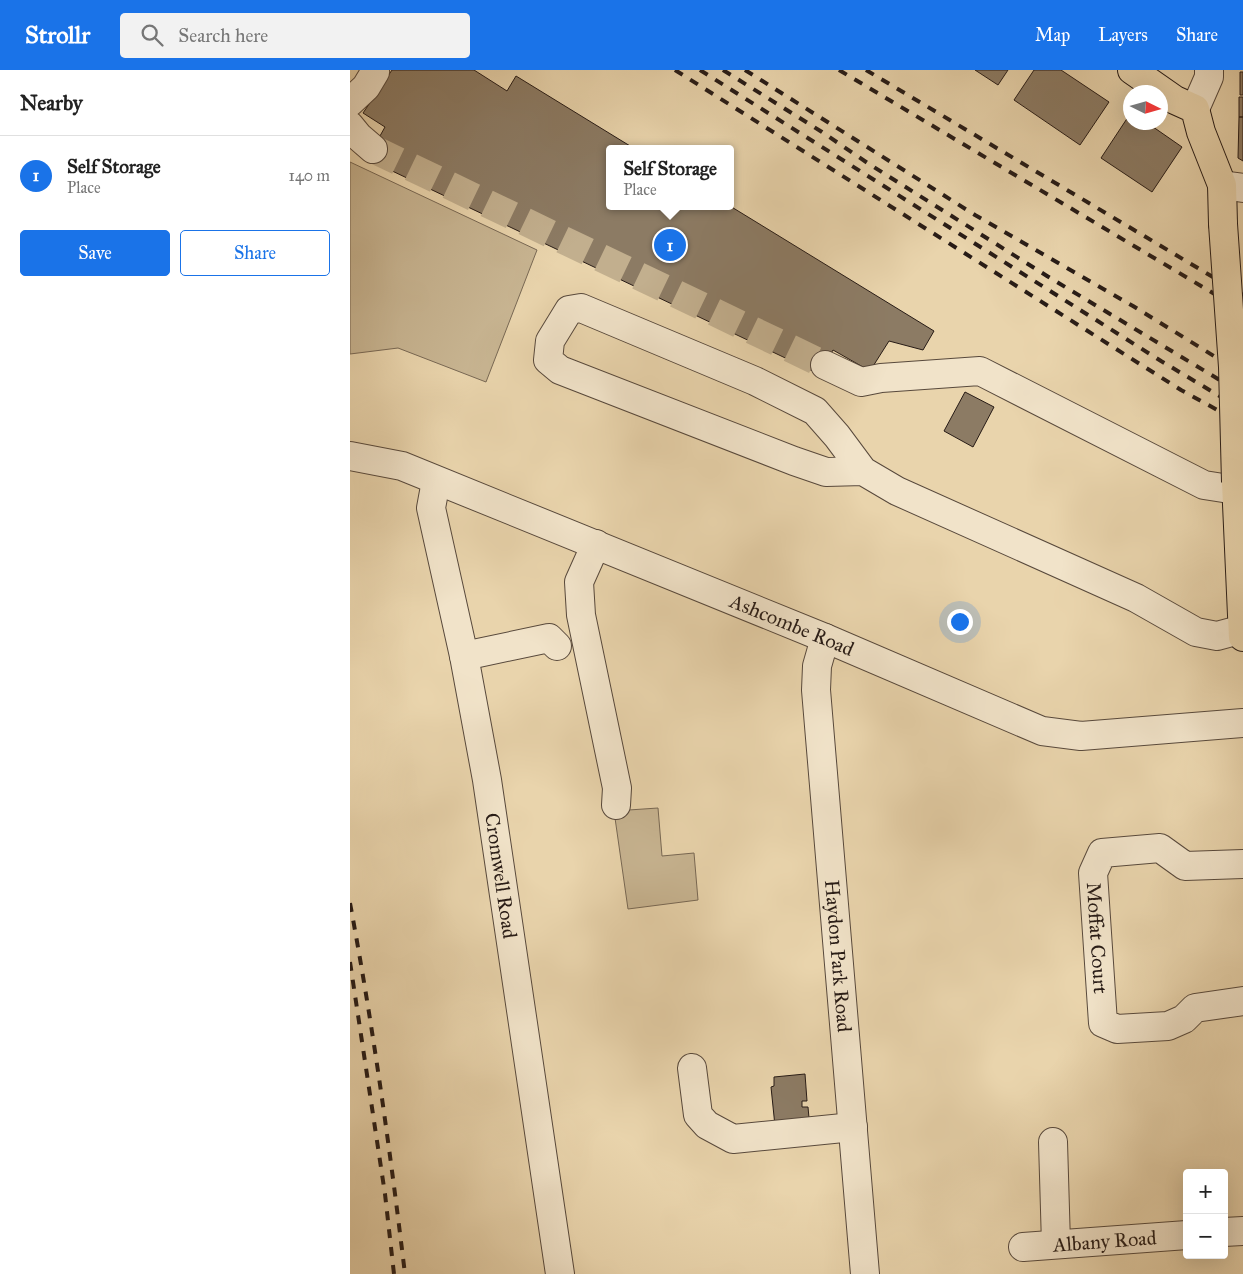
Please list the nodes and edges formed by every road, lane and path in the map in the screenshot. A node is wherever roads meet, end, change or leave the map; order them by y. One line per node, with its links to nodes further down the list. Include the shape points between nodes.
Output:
1 (374, 70): 4 (street, via 366,86)
2 (1132, 70): 5 (main road, via 1175,100)
3 (1209, 70): 5 (street)
4 (350, 102)
5 (1195, 108): 8 (main road, via 1202,132)
6 (350, 126): 7 (street)
7 (372, 149)
8 (1232, 187): 13 (main road, bridge, via 1223,224 1233,366)
9 (825, 365): 13 (street, via 861,382 980,371 1204,485)
10 (350, 456): 12 (street, Ashcombe Road, via 402,466)
11 (863, 471): 11 (street, via 815,411 754,381 581,308 569,310 550,341 548,360 560,370 826,472); 16 (street, via 897,491 1136,598 1196,632 1217,636)
12 (436, 481): 15 (street, Ashcombe Road); 20 (street, Cromwell Road, via 431,508)
13 (1236, 486): 14 (main road)
14 (1241, 538): 16 (main road)
15 (596, 544): 18 (street, Ashcombe Road); 22 (street, via 579,582 581,615 617,788)
16 (1243, 629): 17 (main road)
17 (1243, 636)
18 (825, 638): 21 (street, Ashcombe Road, via 1042,730 1081,736); 26 (street, Haydon Park Road, via 816,690)
19 (557, 646): 20 (street, via 549,638)
20 (464, 656): 33 (street, Cromwell Road, via 497,842)
21 (1243, 723)
22 (616, 805)
23 (1243, 864): 24 (street, Moffat Court, via 1185,866 1160,848 1102,853 1093,873 1104,1023 1118,1029 1168,1026 1184,1019 1195,1008)
24 (1243, 1001)
25 (692, 1068): 26 (street, via 698,1115 707,1125 733,1139)
26 (853, 1127): 34 (street, Haydon Park Road)
27 (1053, 1142): 31 (street)
28 (1243, 1231): 29 (street)
29 (1228, 1232)
30 (1183, 1235): 31 (street, Albany Road)
31 (1056, 1244): 32 (street, Albany Road)
32 (1023, 1247)
33 (560, 1274)
34 (865, 1274)

